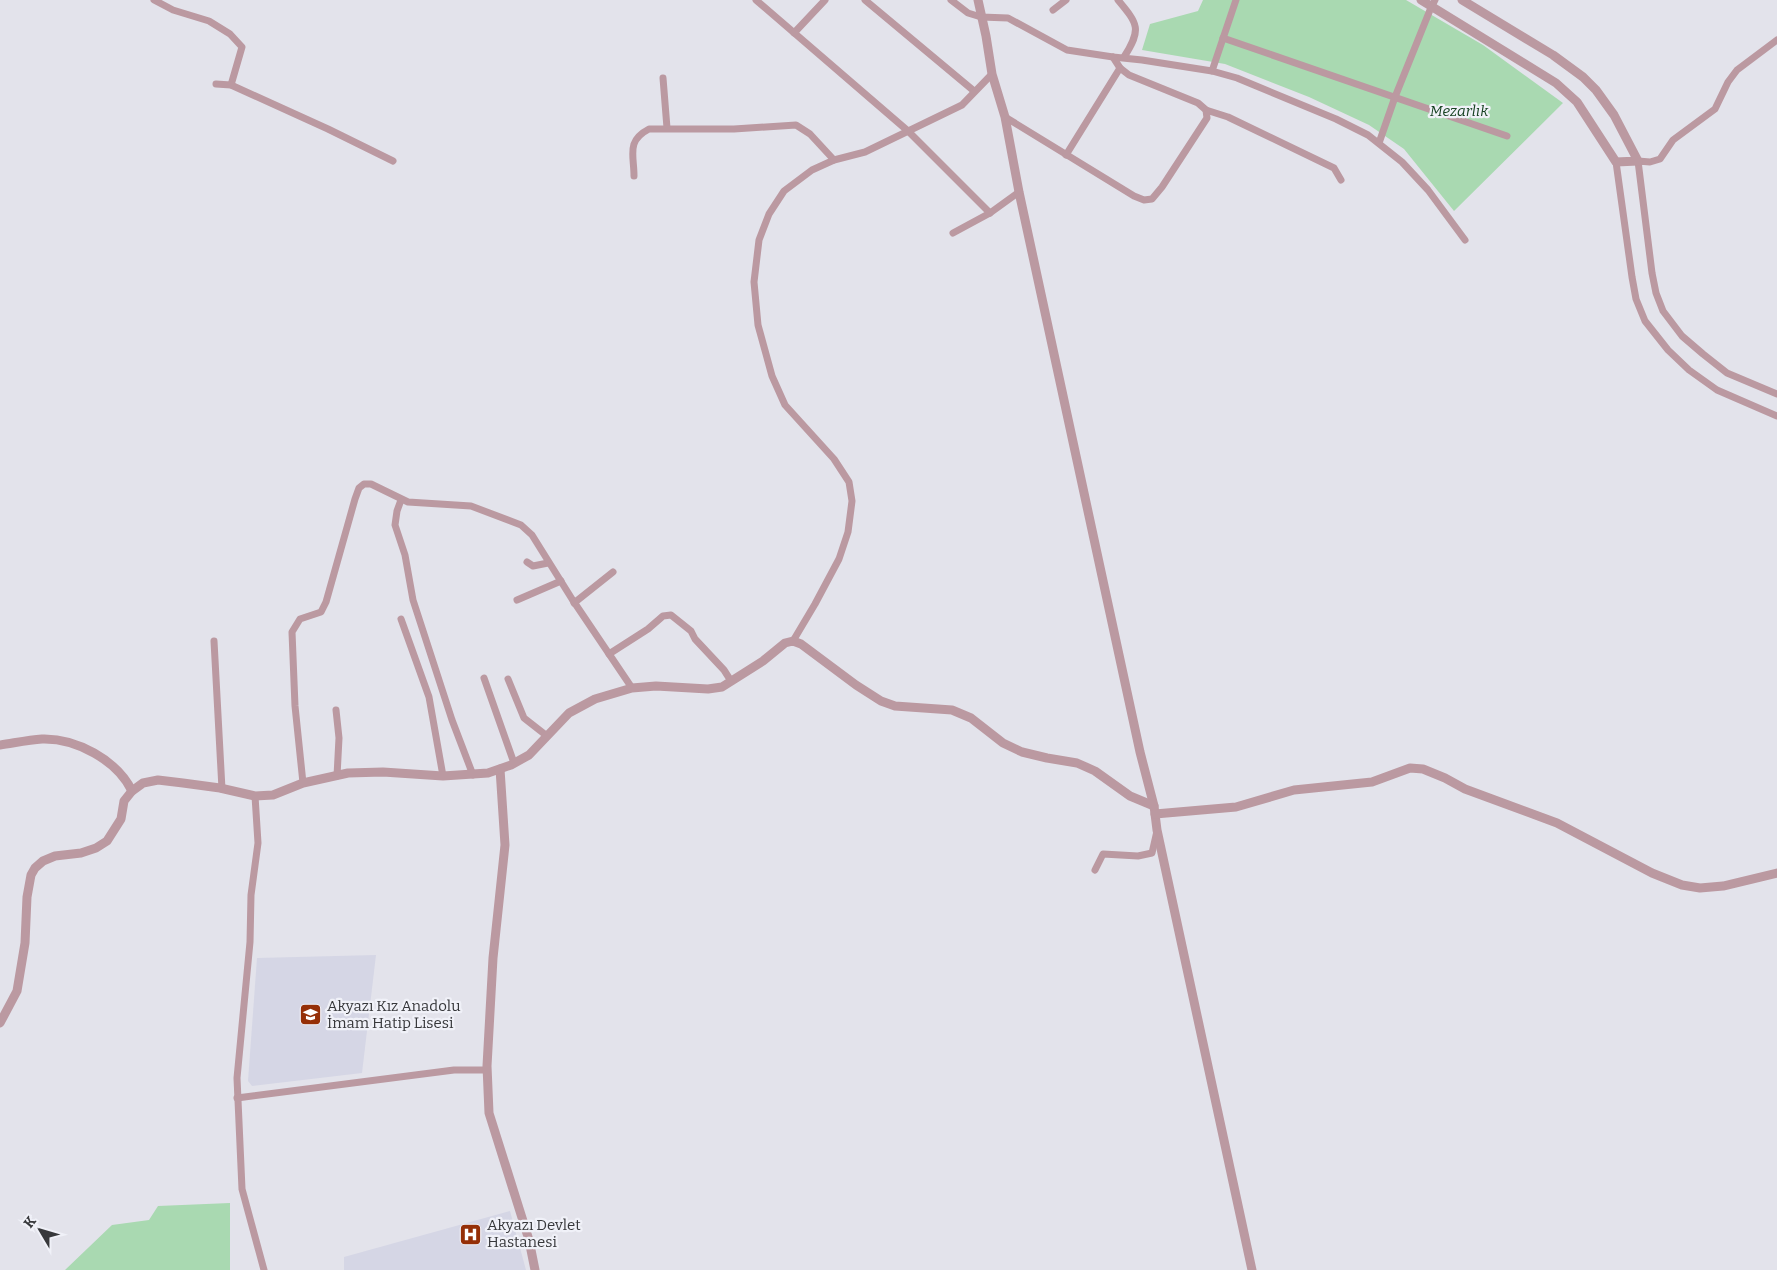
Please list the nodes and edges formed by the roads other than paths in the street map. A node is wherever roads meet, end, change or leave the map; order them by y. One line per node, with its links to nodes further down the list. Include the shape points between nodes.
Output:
1 (154, 0): 25 (street, via 208,21 230,34 242,47)
2 (756, 0): 15 (street)
3 (825, 0): 15 (street)
4 (865, 0): 26 (street)
5 (951, 0): 14 (street, via 968,13)
6 (978, 0): 14 (street)
7 (1066, 0): 13 (street)
8 (1118, 0): 19 (street, via 1136,25 1135,35)
9 (1236, 0): 16 (street)
10 (1421, 0): 12 (street)
11 (1462, 0): 37 (street, via 1583,77 1614,115)
12 (1433, 3): 27 (street); 38 (street, via 1577,102)
13 (1053, 10)
14 (981, 17): 18 (street, via 1008,18 1067,50); 22 (street)
15 (794, 33): 31 (street)
16 (1223, 38): 21 (street); 27 (street)
17 (1777, 40): 37 (street, via 1737,70 1715,109 1673,140 1660,159)
18 (1113, 57): 19 (street); 20 (street)
19 (1124, 57): 21 (street)
20 (1120, 68): 28 (street, via 1128,75 1198,103); 34 (street)
21 (1212, 71): 33 (street, via 1336,119)
22 (992, 74): 26 (street); 29 (street)
23 (663, 78): 30 (street)
24 (216, 84): 25 (street)
25 (231, 85): 36 (street)
26 (974, 91): 31 (street, via 962,105)
27 (1395, 97): 32 (street); 33 (street)
28 (1206, 110): 34 (street, via 1207,118 1152,199 1134,196); 40 (street, via 1228,117 1334,168)
29 (1005, 117): 34 (street); 41 (street)
30 (667, 128): 35 (street, via 734,129 796,125 810,134); 39 (street, via 649,129 636,139 631,150)
31 (908, 131): 35 (street, via 865,152); 42 (street)
32 (1507, 136)
33 (1379, 143): 44 (street, via 1428,190)
34 (1066, 155)
35 (834, 160): 56 (street, via 812,170 784,191 769,214 759,240 754,282 758,326 772,376 785,405 834,459 849,482 852,501 848,532 839,559)
36 (393, 161)
37 (1638, 161): 38 (street); 45 (street, via 1652,274 1663,311 1682,336 1727,373)
38 (1616, 162): 46 (street, via 1632,277 1645,322 1668,350 1717,390)
39 (634, 176)
40 (1342, 180)
41 (1018, 192): 42 (street); 74 (street)
42 (990, 213): 43 (street)
43 (953, 232)
44 (1465, 240)
45 (1777, 394)
46 (1777, 416)
47 (401, 500): 49 (street, via 471,506 521,525 532,535); 67 (street, via 395,525 414,600); 70 (street, via 371,484 359,488 322,612 300,619 292,632)
48 (527, 562): 49 (street, via 533,566)
49 (548, 563): 51 (street)
50 (613, 572): 53 (street)
51 (561, 581): 52 (street); 53 (street)
52 (517, 600)
53 (574, 603): 57 (street)
54 (401, 619): 69 (street, via 429,697)
55 (214, 641): 71 (street)
56 (793, 641): 60 (street, via 785,643); 74 (street, via 881,701 895,706 952,710 971,718 1016,749 1077,763 1095,771)
57 (609, 654): 60 (street, via 663,616 671,615 691,631); 61 (street)
58 (484, 678): 65 (street)
59 (508, 679): 63 (street, via 524,718)
60 (731, 680): 61 (street, via 722,687 708,689)
61 (632, 688): 63 (street, via 595,699 569,713)
62 (336, 710): 68 (street, via 339,738)
63 (547, 736): 65 (street, via 529,755)
64 (0, 745): 72 (street, via 44,739 69,742 111,764 127,780)
65 (514, 763): 66 (street)
66 (500, 769): 67 (street); 79 (street, via 506,845 493,958)
67 (473, 775): 69 (street)
68 (337, 776): 69 (street, via 383,772); 70 (street)
69 (443, 776)
70 (303, 783): 73 (street, via 273,795)
71 (222, 789): 72 (street, via 158,780 144,783); 73 (street)
72 (132, 791): 78 (street, via 124,801 121,819 107,841 81,853 43,861 31,875 17,991)
73 (256, 796): 80 (street, via 258,842 251,895)
74 (1154, 810): 75 (street); 77 (street, via 1236,807 1294,790 1372,782 1410,768 1423,769 1465,789 1557,823 1652,873 1682,885 1700,888 1723,886)
75 (1157, 830): 76 (street, via 1152,852 1138,856 1103,854); 83 (street)
76 (1095, 870)
77 (1777, 873)
78 (0, 1023)
79 (487, 1070): 80 (street, via 454,1070); 82 (street, via 489,1112 529,1240)
80 (237, 1098): 81 (street, via 242,1189)
81 (264, 1270)
82 (535, 1270)
83 (1252, 1270)

